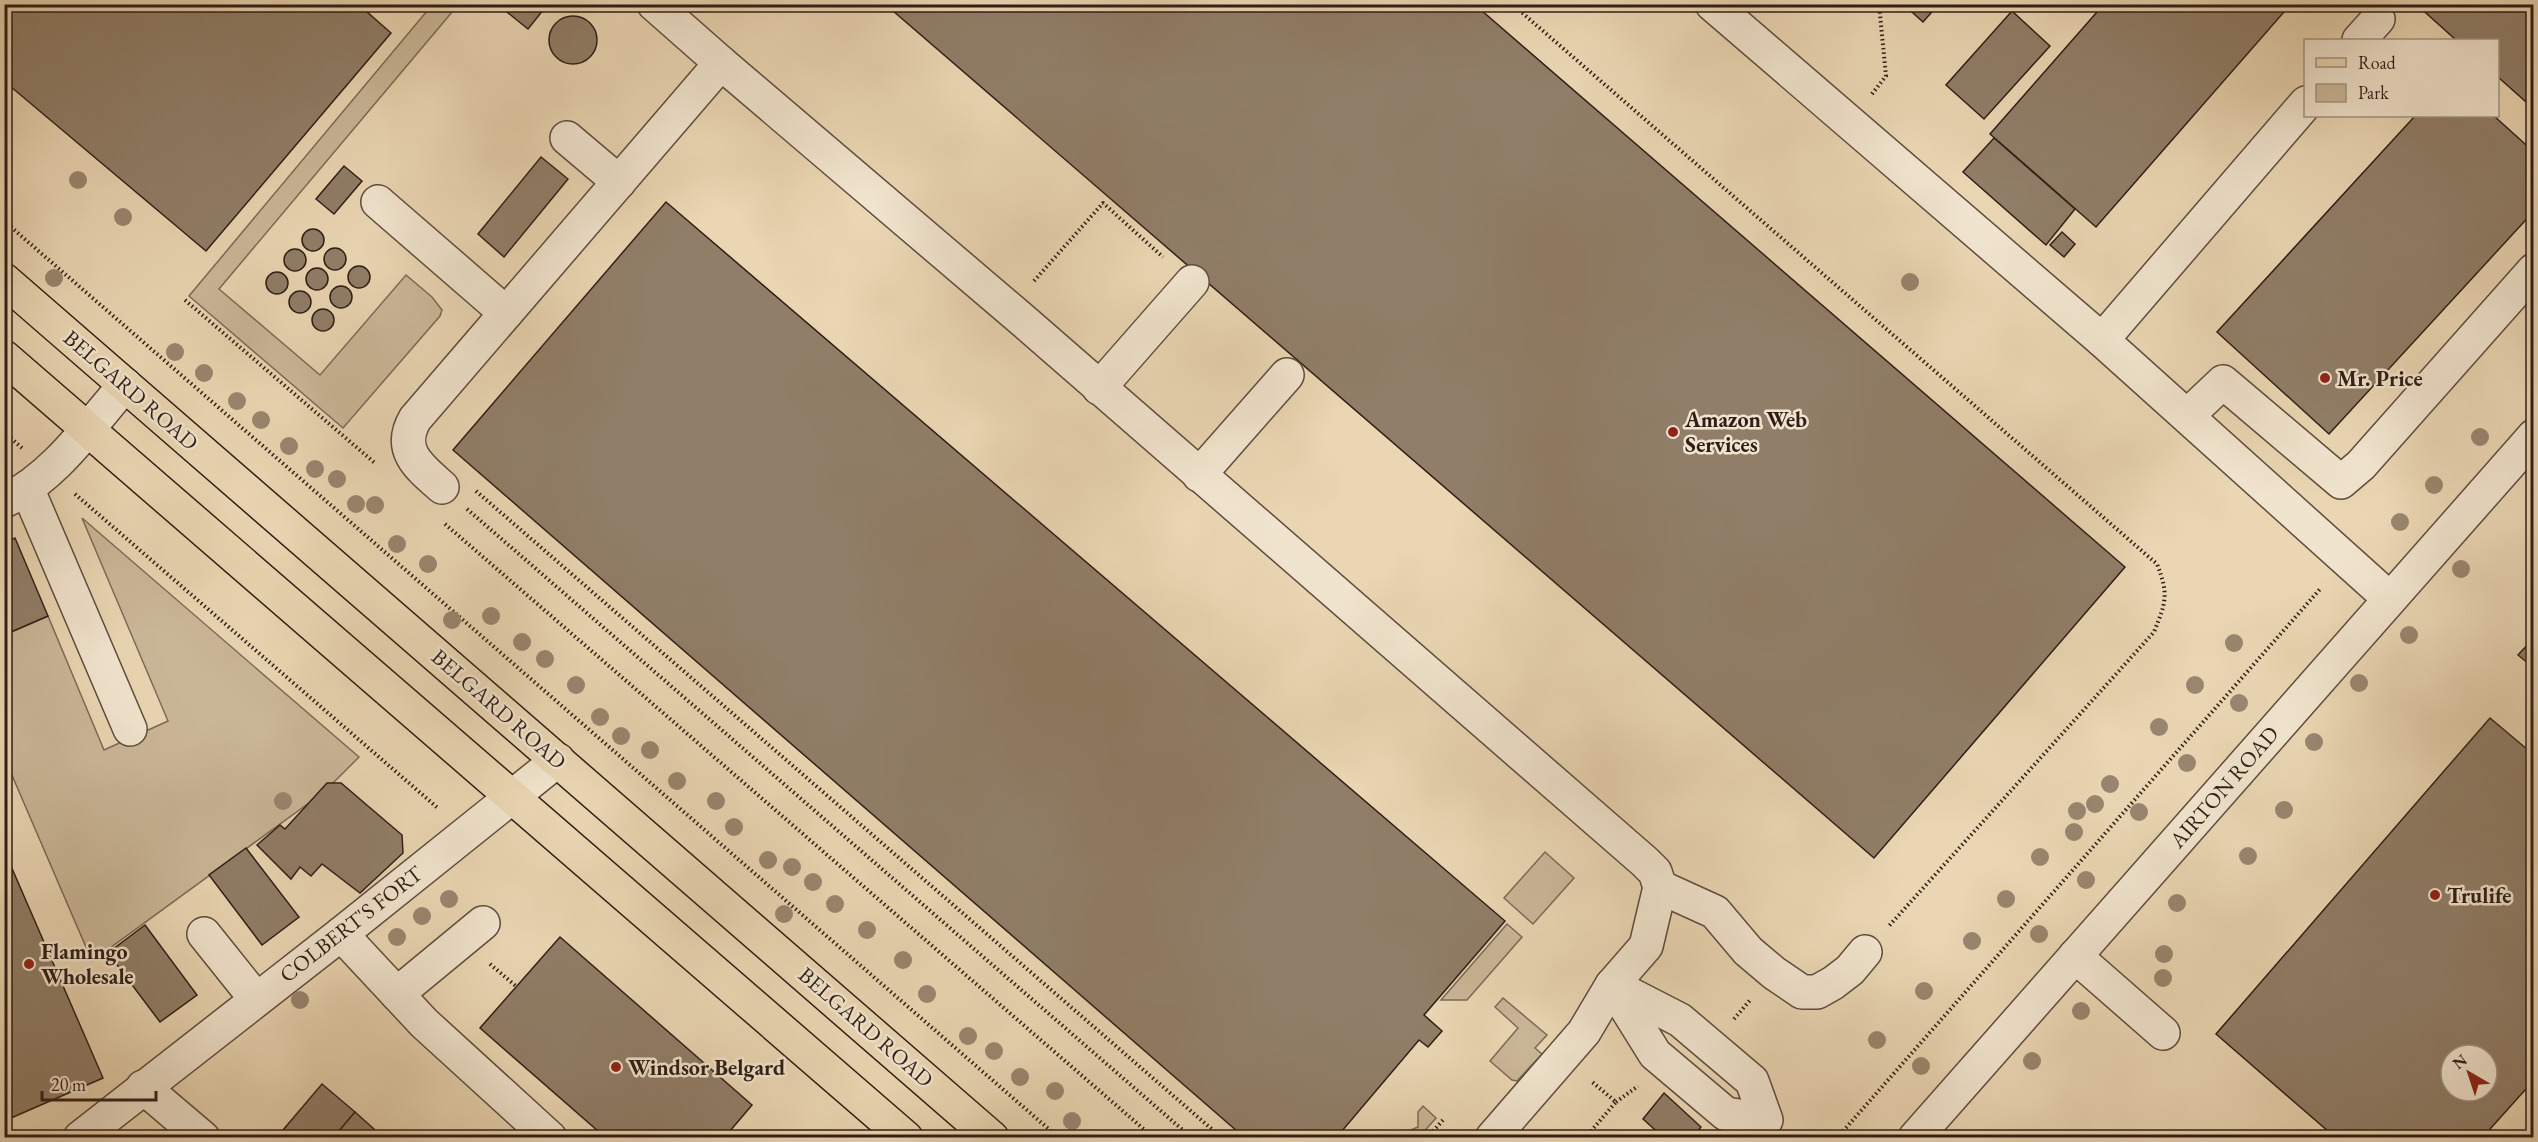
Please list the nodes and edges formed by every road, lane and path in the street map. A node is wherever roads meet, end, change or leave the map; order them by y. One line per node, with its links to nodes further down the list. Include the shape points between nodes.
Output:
1 (654, 4): 5 (street)
2 (1512, 4): 42 (path, via 2157,564 2165,584 2165,605 2154,632)
3 (1712, 4): 7 (street)
4 (1879, 4): 7 (path, via 1886,76)
5 (721, 63): 9 (street); 23 (street)
6 (2304, 105): 19 (street)
7 (1848, 122): 19 (street)
8 (567, 138): 9 (street)
9 (619, 183): 18 (street)
10 (378, 202): 18 (street)
11 (4, 221): 57 (path)
12 (1158, 264): 16 (path, via 1164,256 1103,203)
13 (2534, 270): 24 (street, via 2342,482 2223,382)
14 (4, 280): 22 (main road, BELGARD ROAD)
15 (1192, 282): 23 (street)
16 (1029, 284)
17 (186, 300): 28 (path)
18 (506, 313): 31 (street, via 408,430 407,441 416,463)
19 (2102, 340): 24 (street)
20 (4, 357): 25 (main road)
21 (1287, 375): 29 (street)
22 (125, 385): 25 (street); 35 (main road, BELGARD ROAD)
23 (1099, 388): 29 (street)
24 (2187, 416): 33 (street)
25 (87, 428): 30 (street); 36 (main road)
26 (4, 432): 30 (path)
27 (2534, 436): 33 (street, AIRTON ROAD)
28 (384, 471)
29 (1198, 474): 38 (street, via 1645,862 1655,872)
30 (27, 487): 34 (street); 37 (path)
31 (451, 497): 58 (path); 59 (path); 60 (path)
32 (2321, 588): 63 (path)
33 (2390, 599): 43 (street, AIRTON ROAD)
34 (130, 729)
35 (558, 760): 36 (street, COLBERT'S FORT); 56 (main road, BELGARD ROAD)
36 (513, 796): 41 (street, COLBERT'S FORT); 55 (main road)
37 (444, 813)
38 (1660, 887): 42 (street, via 1715,912 1748,951 1802,992 1817,992 1833,983); 44 (street, via 1646,946)
39 (483, 923): 45 (street)
40 (204, 934): 46 (street)
41 (341, 934): 45 (street); 46 (street, COLBERT'S FORT)
42 (1865, 952)
43 (2075, 956): 47 (street); 51 (street, AIRTON ROAD)
44 (1612, 985): 50 (street, via 1680,1020 1752,1081); 50 (street, via 1655,1054 1726,1114); 62 (street, via 1584,1032)
45 (398, 994): 54 (street, via 424,1023)
46 (256, 999): 48 (street, COLBERT'S FORT)
47 (2163, 1033)
48 (143, 1087): 52 (street, COLBERT'S FORT); 53 (street)
49 (1443, 1120): 61 (path)
50 (1776, 1129)
51 (1919, 1136)
52 (80, 1137)
53 (203, 1137)
54 (550, 1137)
55 (906, 1137)
56 (992, 1137)
57 (1059, 1137)
58 (1154, 1137)
59 (1192, 1137)
60 (1222, 1137)
61 (1427, 1137)
62 (1492, 1137)
63 (1837, 1137)

